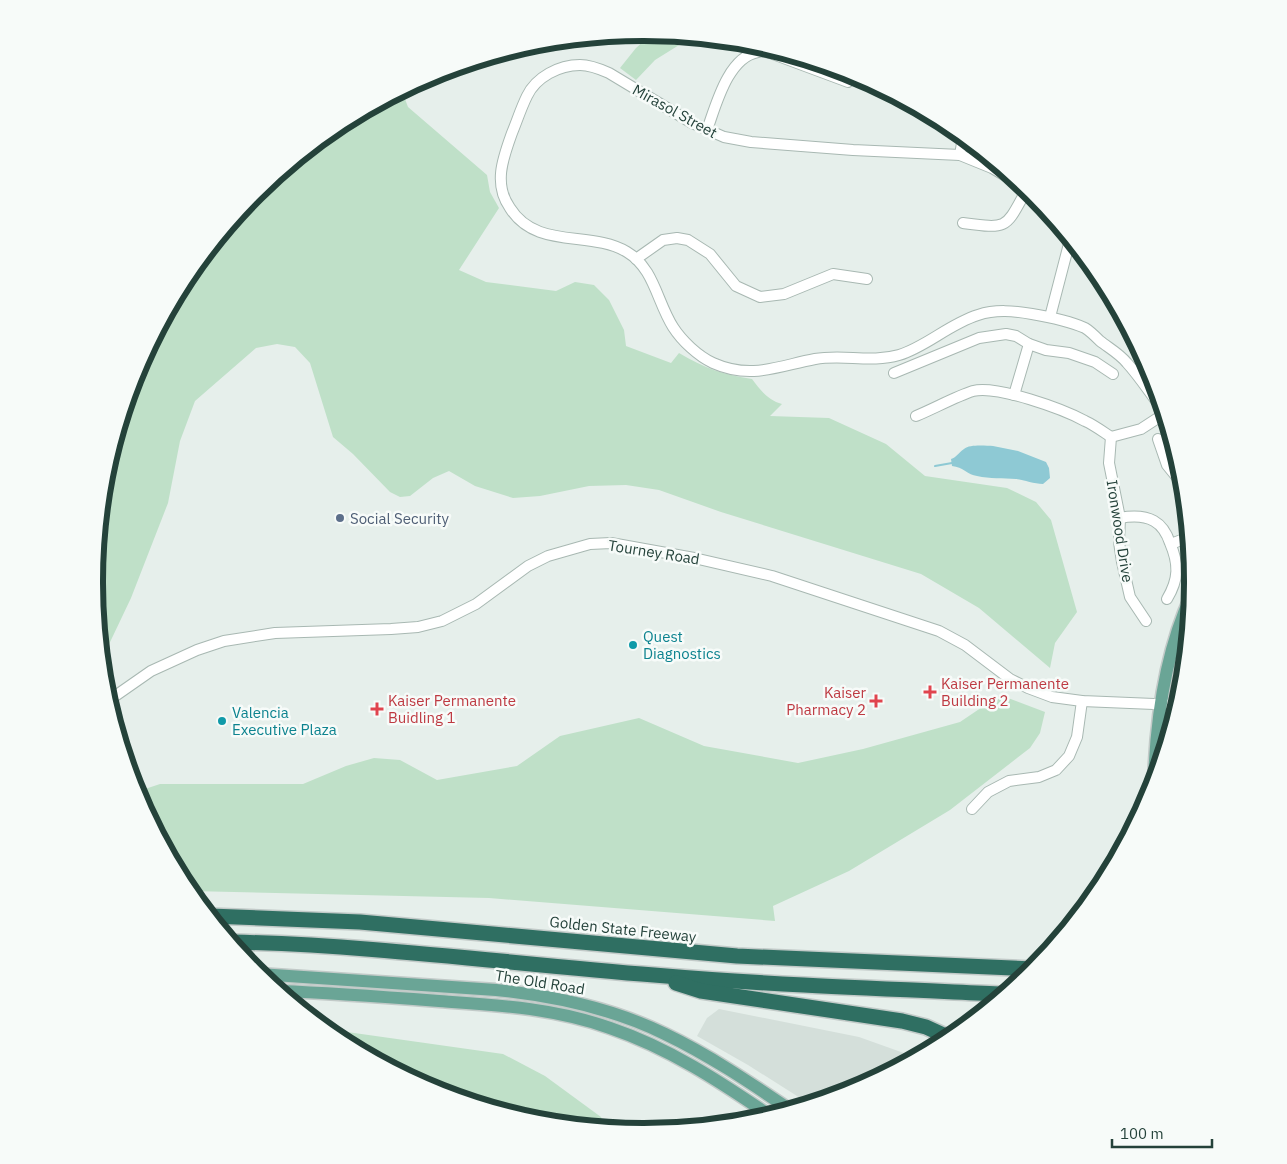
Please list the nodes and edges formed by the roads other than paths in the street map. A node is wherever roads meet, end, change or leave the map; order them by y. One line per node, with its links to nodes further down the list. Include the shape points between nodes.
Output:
1 (754, 53): 4 (street, via 733,68)
2 (811, 68): 3 (street)
3 (848, 82)
4 (706, 130): 6 (street, Mirasol Street, via 751,142); 11 (street, Mirasol Street, via 596,68 581,65 554,70 540,79 528,93 502,161 502,191 509,208 518,219 542,234 603,242)
5 (962, 145): 6 (street)
6 (960, 155): 7 (street, Mirasol Street)
7 (991, 168)
8 (1022, 196): 9 (street, via 1006,223 994,227)
9 (963, 223)
10 (1068, 247): 13 (street)
11 (636, 259): 12 (street, via 663,240 688,240 710,254 736,286 760,297 784,294 833,274); 14 (street, via 684,341 712,362 728,367 763,371 818,359 884,358 902,354)
12 (867, 279)
13 (1050, 317): 14 (street, via 1008,310 981,314 956,323); 19 (street, via 1086,329 1126,361)
14 (923, 343): 16 (street)
15 (1029, 344): 16 (street, via 1006,334 988,336); 18 (street, via 1095,362); 20 (street)
16 (931, 358): 17 (street)
17 (894, 373)
18 (1114, 374)
19 (1150, 393)
20 (1014, 395): 21 (street, via 984,389 973,391); 23 (street, via 1063,410)
21 (916, 416)
22 (1159, 417): 23 (street, via 1141,429)
23 (1111, 437): 26 (street, Ironwood Drive, via 1109,463)
24 (1158, 439): 25 (street)
25 (1173, 472)
26 (1120, 518): 28 (street, via 1138,516 1152,520 1165,530); 31 (street, Ironwood Drive, via 1119,542 1130,597)
27 (1182, 540): 28 (street)
28 (1171, 544): 29 (street, via 1177,566)
29 (1167, 599)
30 (1183, 618): 34 (main road, via 1174,642)
31 (1146, 621)
32 (115, 696): 33 (street, Tourney Road, via 151,672 224,641 275,633 409,628 442,621 476,604 528,566 548,556 590,544 611,543 772,576 856,602 939,630 1028,688 1052,698)
33 (1082, 701): 34 (street, Tourney Road); 37 (street, via 1077,737 1069,756 1056,770 1039,777 1009,781 988,792)
34 (1161, 704): 35 (street, Tourney Road); 36 (main road)
35 (1170, 705)
36 (1155, 758)
37 (972, 809)
38 (218, 916): 41 (highway, Golden State Freeway, via 360,922 738,956)
39 (240, 942): 44 (highway, via 407,952)
40 (1026, 964): 41 (highway)
41 (981, 966): 42 (highway, Golden State Freeway)
42 (1021, 968)
43 (272, 975): 48 (main road, The Old Road, via 496,990 578,1003 672,1037 725,1066)
44 (654, 975): 46 (highway); 47 (highway, via 701,991 902,1021)
45 (290, 992): 49 (main road, The Old Road, via 517,1006 566,1015 609,1027 667,1051)
46 (994, 993)
47 (941, 1034)
48 (782, 1104)
49 (761, 1109)

